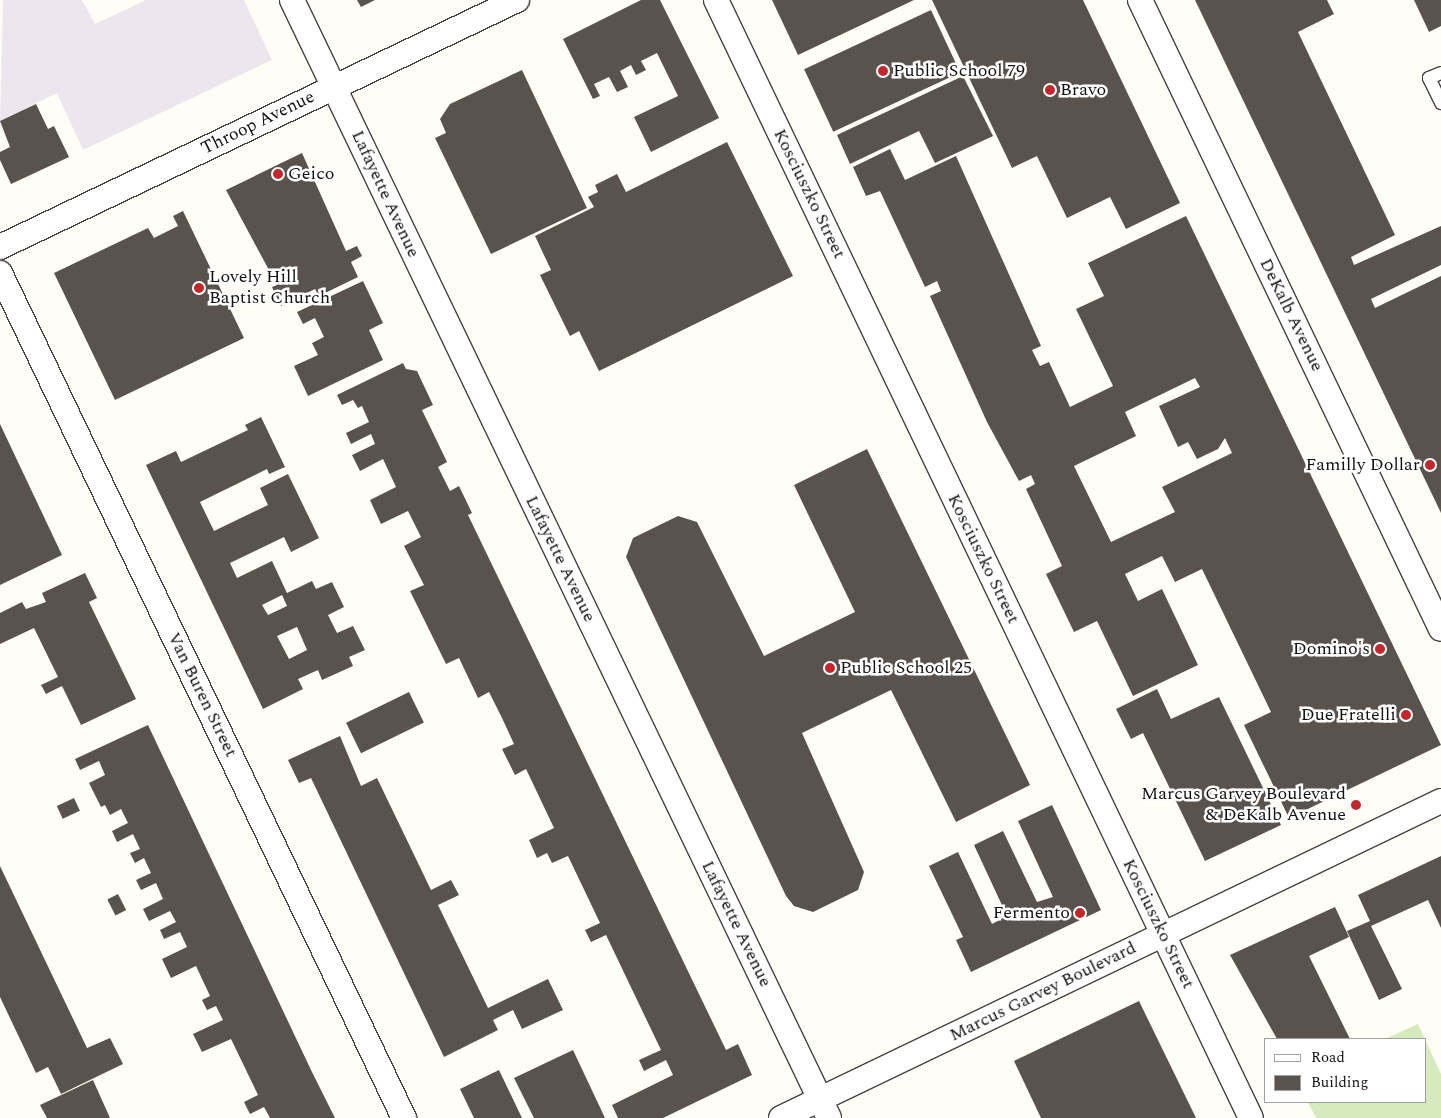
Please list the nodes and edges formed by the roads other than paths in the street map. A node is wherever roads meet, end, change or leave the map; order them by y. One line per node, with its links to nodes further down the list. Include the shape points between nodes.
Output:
1 (292, 0): 6 (street, Lafayette Avenue)
2 (517, 0): 6 (street, Throop Avenue)
3 (716, 0): 12 (street, Kosciuszko Street)
4 (1140, 0): 10 (street, DeKalb Avenue)
5 (1441, 73): 7 (lane, via 1429,78)
6 (334, 87): 8 (street, Throop Avenue); 13 (street, Lafayette Avenue)
7 (1441, 102)
8 (0, 247)
9 (0, 273): 14 (street, Van Buren Street)
10 (1441, 629)
11 (1441, 801): 12 (street, Marcus Garvey Boulevard)
12 (1163, 934): 13 (street, Marcus Garvey Boulevard); 16 (street, Kosciuszko Street)
13 (824, 1109): 15 (street, Marcus Garvey Boulevard)
14 (404, 1118)
15 (781, 1118)
16 (1251, 1118)

